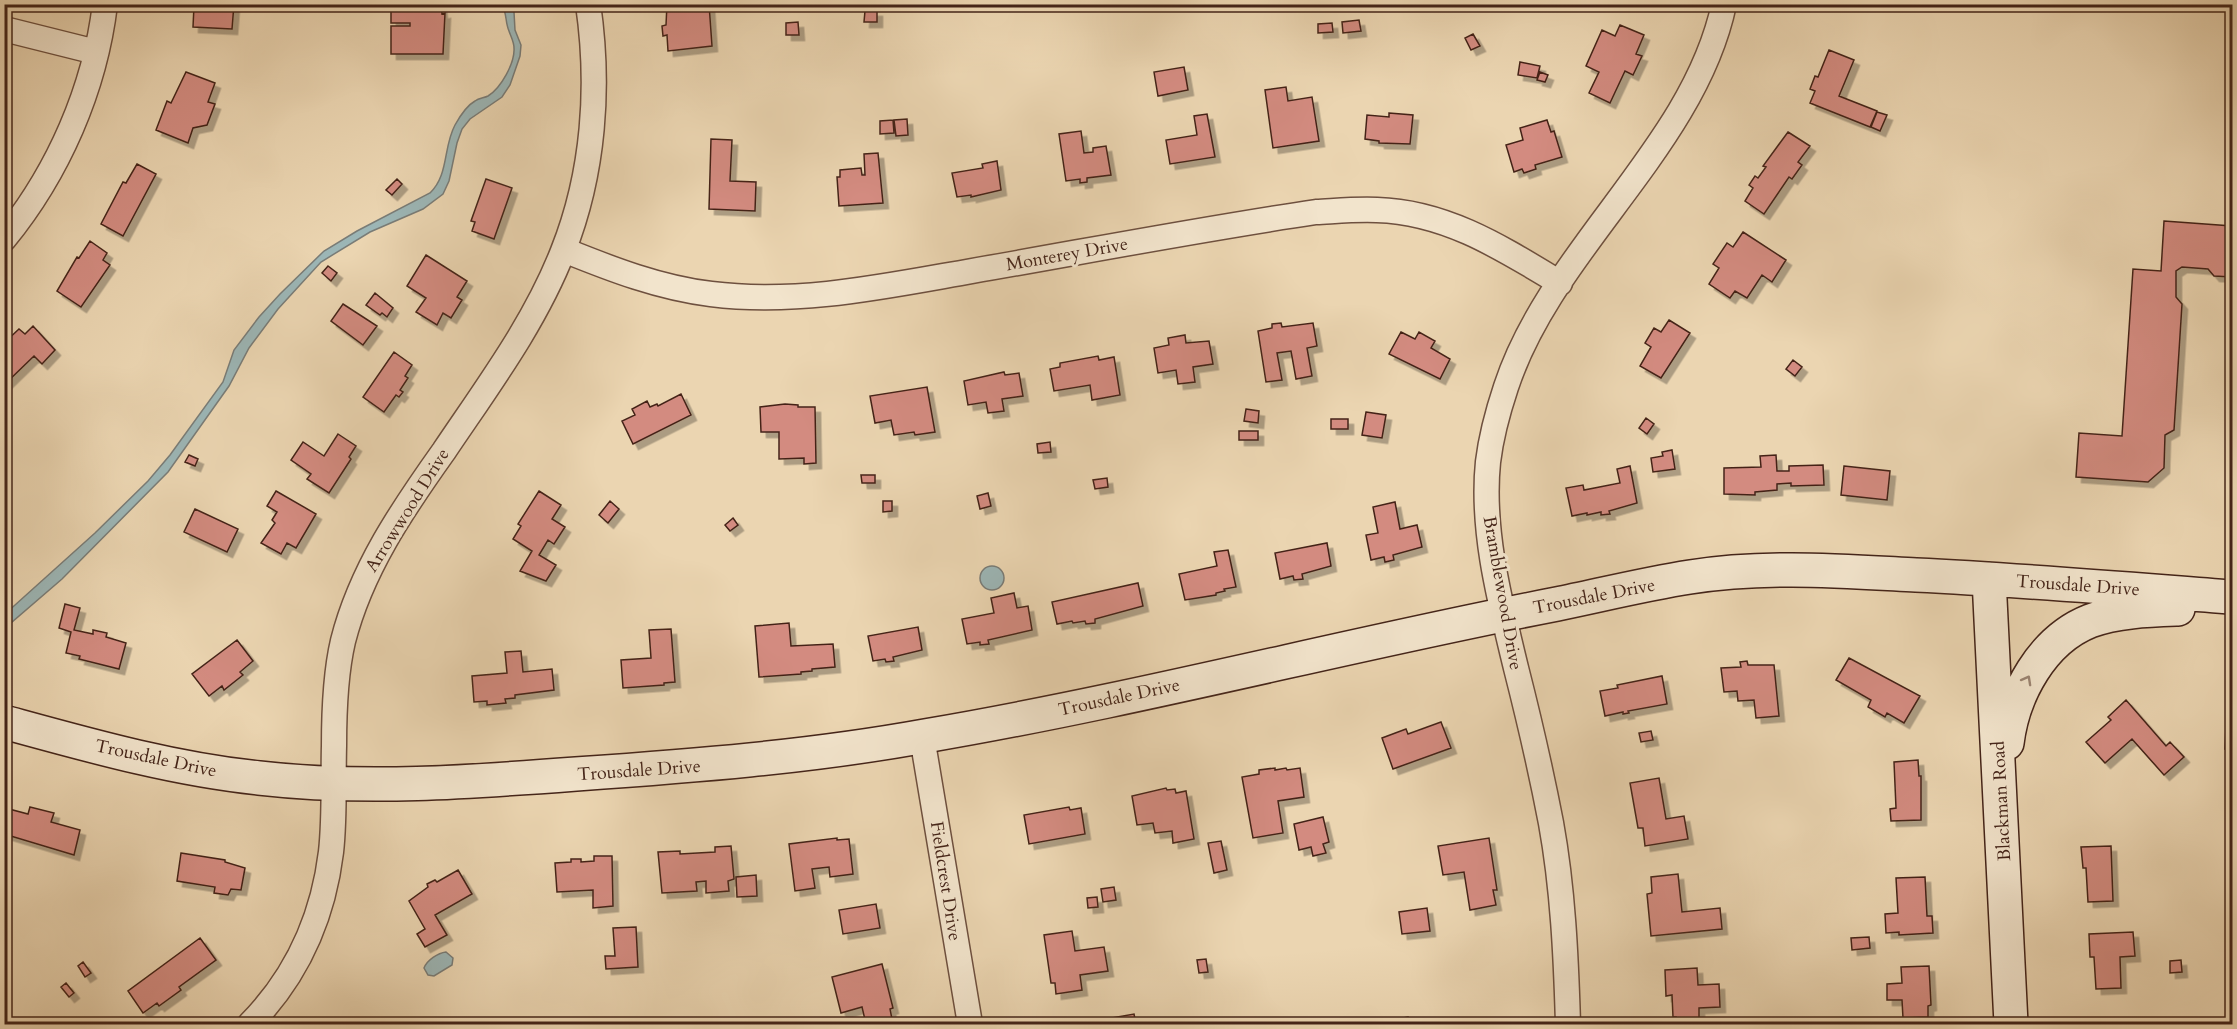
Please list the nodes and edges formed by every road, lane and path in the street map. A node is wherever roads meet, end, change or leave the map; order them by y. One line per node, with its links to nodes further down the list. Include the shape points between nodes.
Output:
1 (105, 4): 5 (street)
2 (588, 4): 7 (street, Arrowwood Drive, via 593,54 591,131 584,180)
3 (1725, 4): 8 (street, Bramblewood Drive, via 1715,42 1686,100)
4 (4, 29): 5 (street)
5 (96, 52): 6 (street, via 62,150)
6 (4, 239)
7 (564, 250): 8 (street, Monterey Drive, via 635,277 693,291 793,297 902,283 1316,212 1377,210 1432,218 1468,230); 15 (street, Arrowwood Drive, via 524,328 388,535 361,588 340,653)
8 (1560, 283): 12 (street, Bramblewood Drive, via 1518,357 1498,411 1490,452 1489,527)
9 (1989, 579): 10 (street, Trousdale Drive); 12 (street, Trousdale Drive, via 1769,570 1693,577); 16 (street, Blackman Road)
10 (2232, 597)
11 (2232, 609): 16 (street, one-way to 11, via 2009,728 2023,686 2041,660 2071,632 2095,619 2130,613)
12 (1503, 614): 14 (street, Trousdale Drive); 19 (street, Bramblewood Drive, via 1551,824 1563,923)
13 (4, 722): 15 (street, Trousdale Drive, via 147,760 256,778)
14 (922, 737): 15 (street, Trousdale Drive, via 721,764 420,784); 18 (street, Fieldcrest Drive)
15 (333, 784): 17 (street, Arrowwood Drive, via 331,850 319,910 294,968)
16 (2000, 798): 20 (street, Blackman Road)
17 (250, 1024)
18 (970, 1024)
19 (1568, 1024)
20 (2011, 1024)

